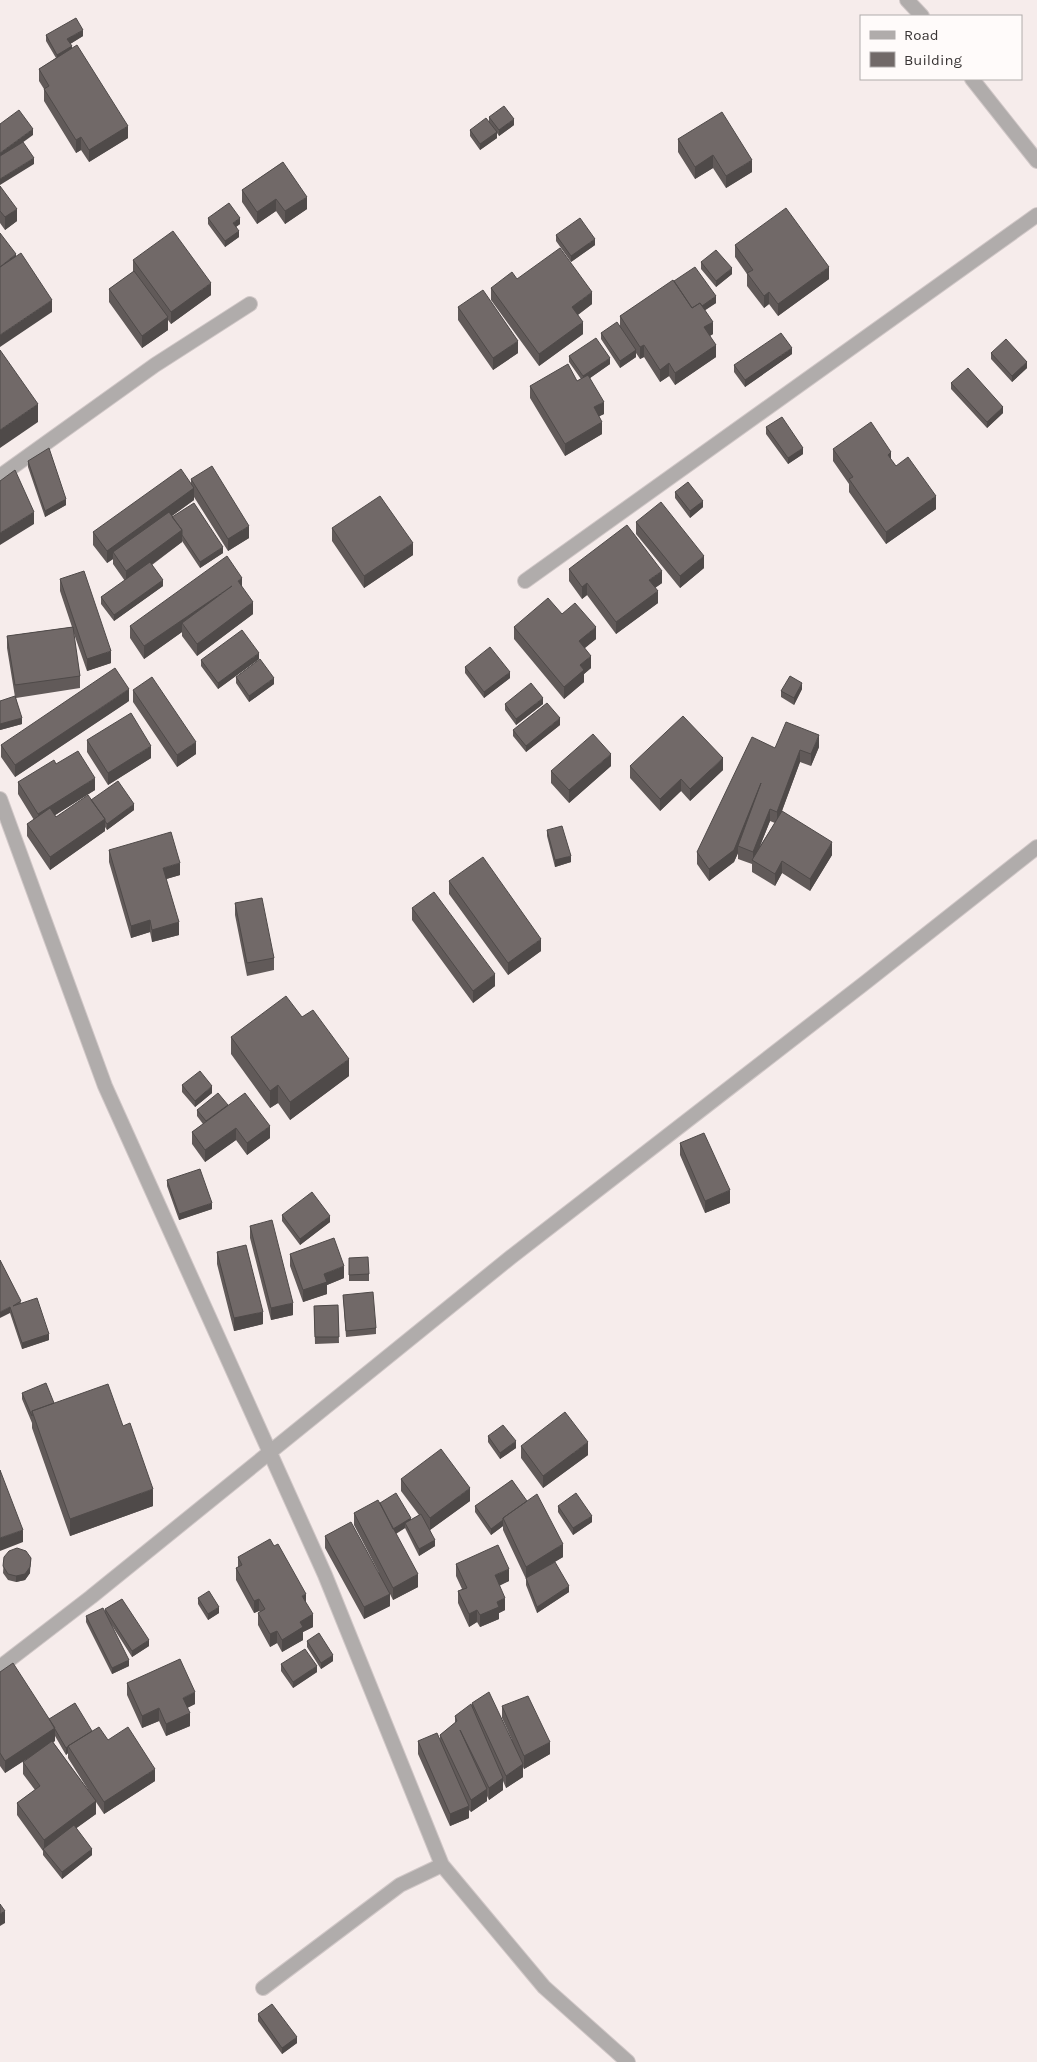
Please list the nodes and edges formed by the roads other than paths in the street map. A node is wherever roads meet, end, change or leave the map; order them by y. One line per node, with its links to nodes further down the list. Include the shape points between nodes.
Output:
1 (908, 0): 2 (street)
2 (921, 15)
3 (973, 80): 4 (street)
4 (1037, 161)
5 (1037, 216): 8 (street)
6 (250, 304): 7 (street, via 155,365)
7 (0, 476)
8 (525, 581)
9 (0, 799): 11 (street, via 105,1086)
10 (1037, 847): 11 (street, via 510,1257)
11 (269, 1452): 12 (street); 13 (street, via 325,1575)
12 (0, 1667)
13 (442, 1865): 14 (street, via 400,1885); 15 (street, via 544,1987)
14 (263, 1988)
15 (628, 2062)

